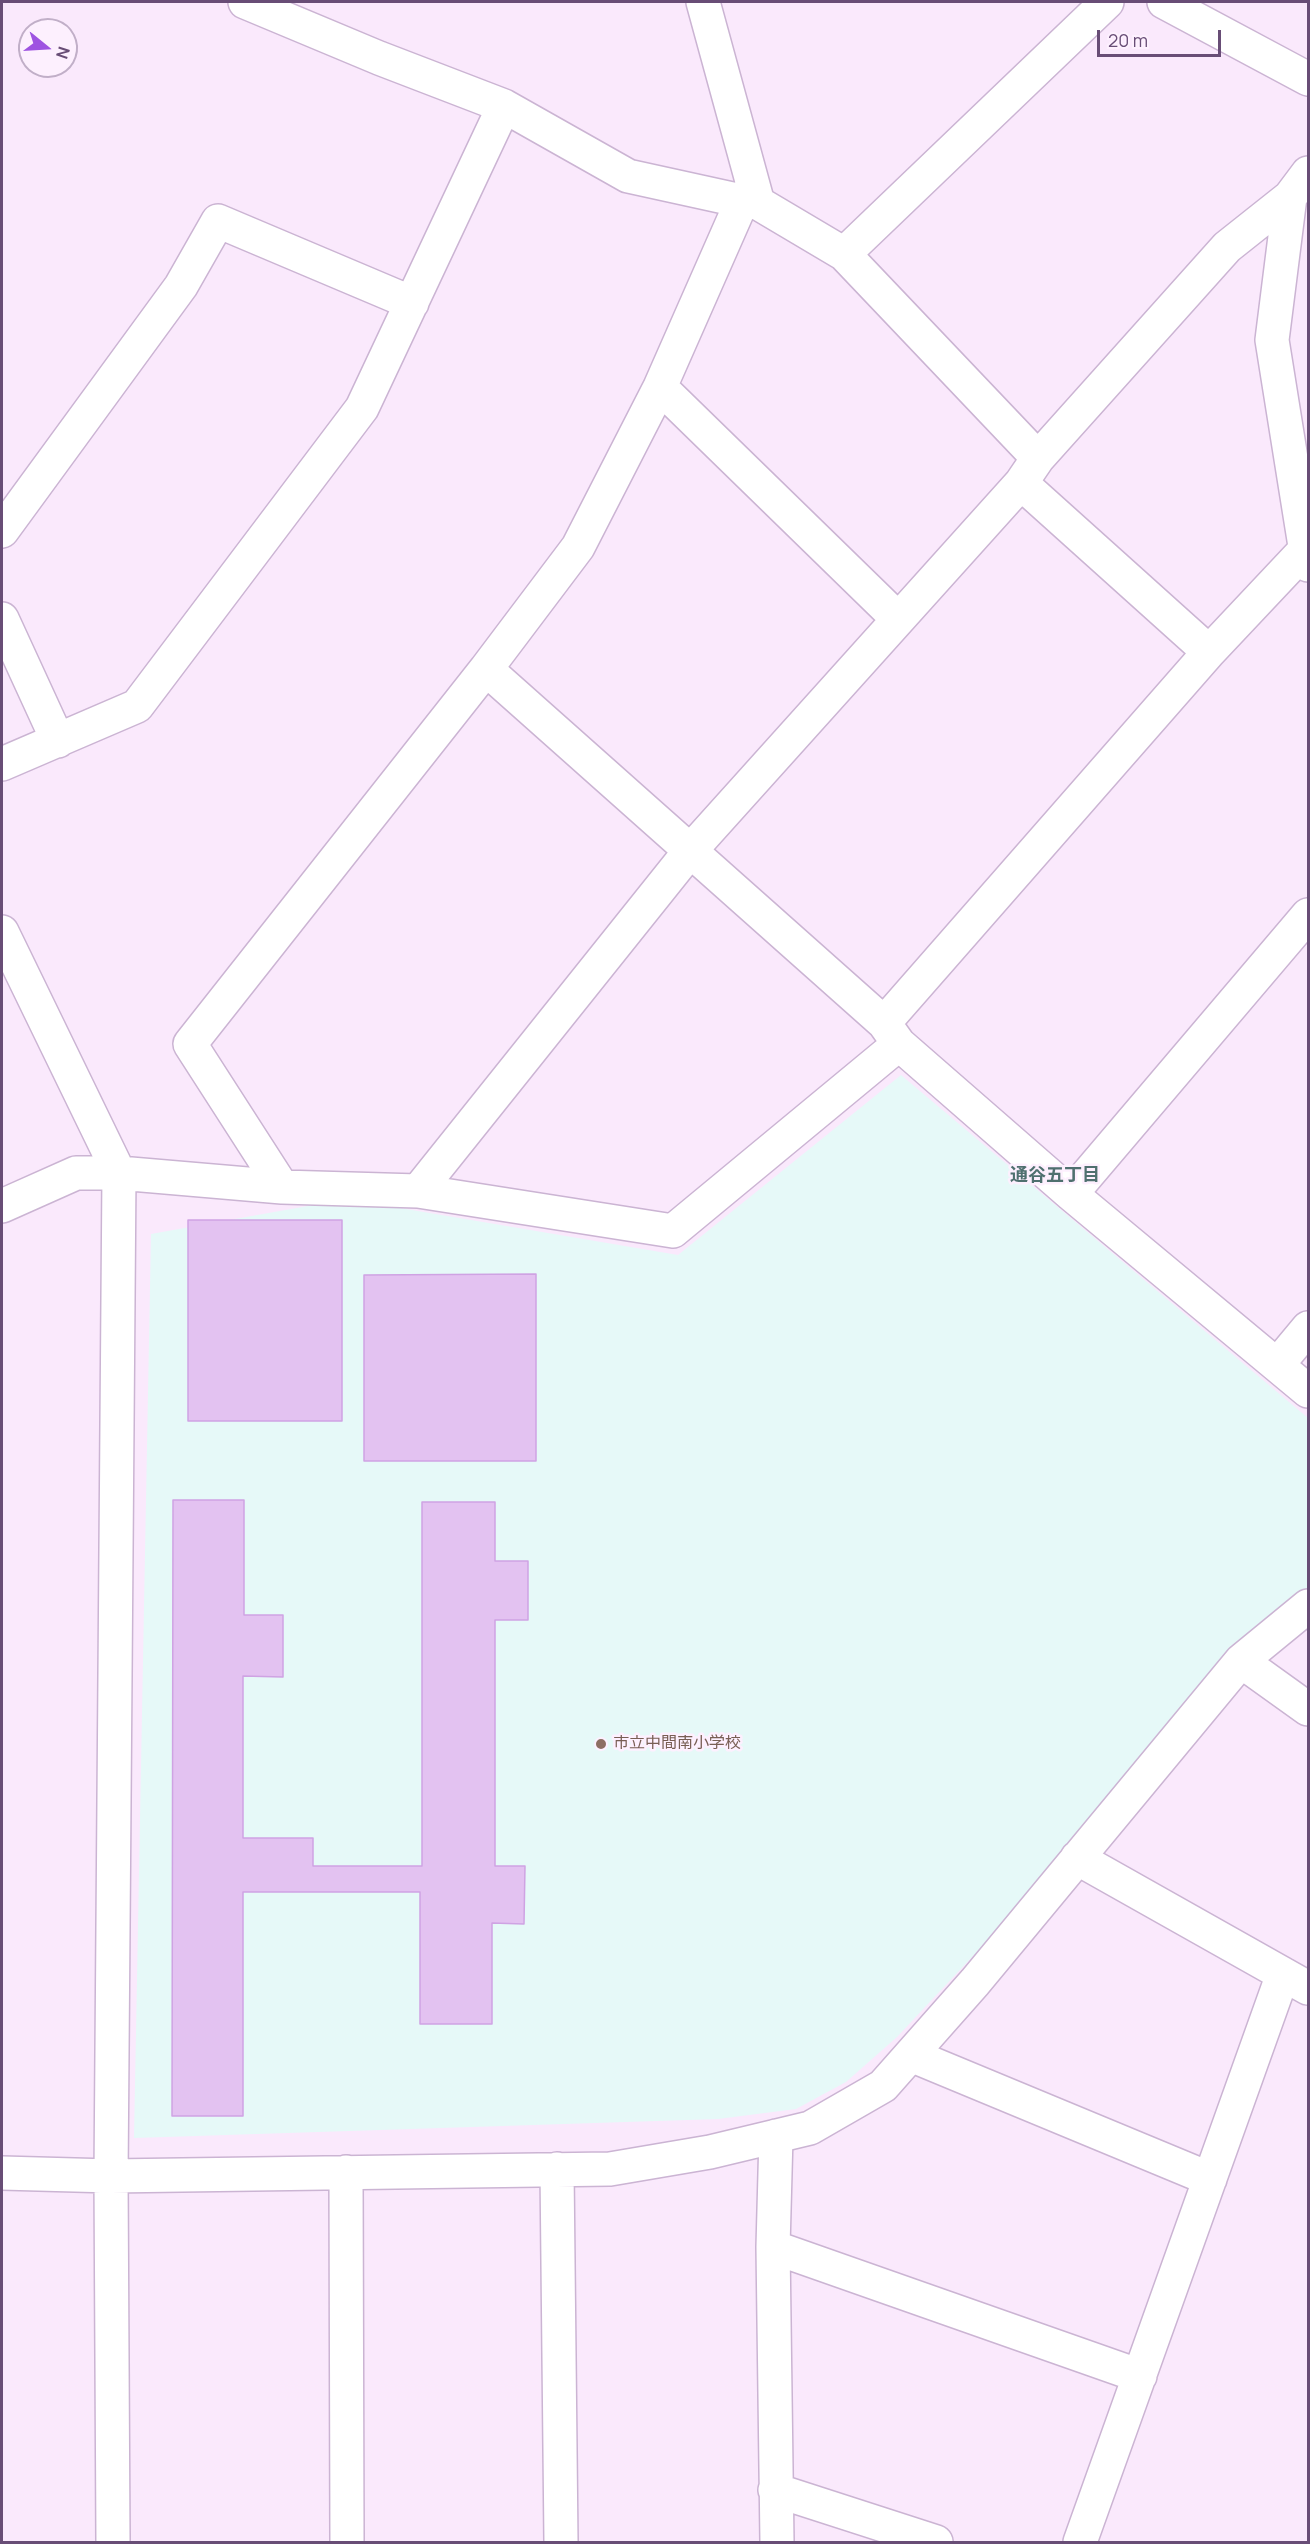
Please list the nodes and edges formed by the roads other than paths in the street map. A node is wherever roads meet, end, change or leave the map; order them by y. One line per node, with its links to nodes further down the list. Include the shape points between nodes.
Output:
1 (245, 2): 6 (street)
2 (703, 2): 8 (street)
3 (1107, 2): 10 (street)
4 (1164, 2): 5 (street)
5 (1308, 79)
6 (504, 106): 8 (street, via 628,176); 11 (street)
7 (1299, 186): 9 (street); 13 (street, via 1227,247)
8 (750, 202): 10 (street); 12 (street)
9 (1296, 244): 15 (street, via 1272,340)
10 (844, 254): 13 (street)
11 (412, 303): 14 (street, via 218,221 181,286); 20 (street, via 362,408 137,706)
12 (660, 387): 17 (street); 19 (street, via 578,547)
13 (1030, 470): 17 (street); 18 (street)
14 (2, 531)
15 (1307, 558): 18 (street)
16 (2, 619): 20 (street)
17 (898, 619): 22 (street)
18 (1209, 652): 26 (street)
19 (486, 669): 22 (street); 28 (street, via 190,1044)
20 (58, 741): 21 (street)
21 (2, 764)
22 (690, 850): 26 (street); 29 (street)
23 (1308, 915): 30 (street)
24 (2, 932): 25 (street)
25 (12, 981): 27 (street)
26 (891, 1033): 29 (street, via 673,1232); 30 (street)
27 (120, 1173): 28 (street); 31 (street, via 76,1173); 45 (street)
28 (282, 1187): 29 (street)
29 (418, 1191)
30 (1071, 1194): 33 (street)
31 (2, 1206)
32 (1308, 1328): 33 (street)
33 (1278, 1364): 34 (street)
34 (1308, 1391)
35 (1308, 1606): 36 (street)
36 (1241, 1661): 37 (street); 38 (street)
37 (1308, 1709)
38 (1077, 1858): 39 (street); 40 (street)
39 (1296, 1981): 46 (street)
40 (911, 2055): 41 (street, via 883,2086 810,2128); 46 (street)
41 (776, 2136): 42 (street, via 610,2169); 47 (street)
42 (557, 2169): 43 (street); 52 (street)
43 (346, 2172): 45 (street); 51 (street)
44 (2, 2174): 45 (street)
45 (111, 2176): 50 (street)
46 (1210, 2179): 48 (street)
47 (773, 2247): 48 (street); 49 (street)
48 (1140, 2376): 55 (street)
49 (775, 2490): 53 (street); 54 (street)
50 (113, 2542)
51 (347, 2542)
52 (561, 2542)
53 (777, 2542)
54 (936, 2542)
55 (1080, 2542)

